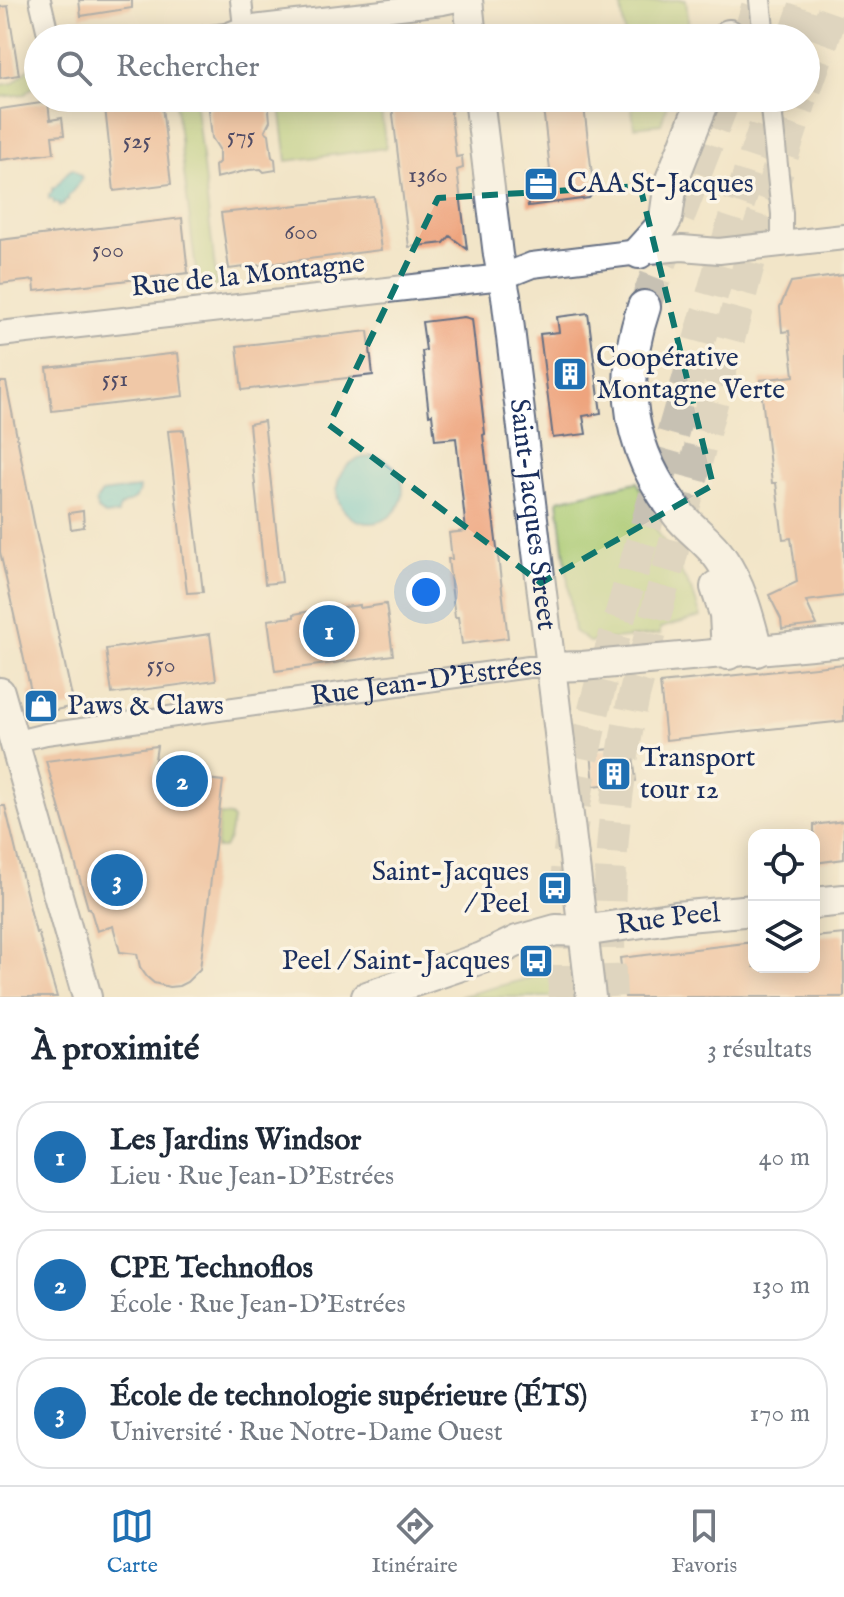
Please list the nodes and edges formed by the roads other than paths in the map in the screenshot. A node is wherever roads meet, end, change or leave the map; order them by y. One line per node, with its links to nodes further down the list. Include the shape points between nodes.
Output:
1 (40, 0): 5 (street)
2 (241, 0): 6 (street)
3 (465, 0): 7 (street); 8 (main road)
4 (760, 0): 9 (street)
5 (46, 24)
6 (244, 24)
7 (270, 24)
8 (469, 24)
9 (763, 24)
10 (481, 112): 17 (main road, Saint-Jacques Street)
11 (698, 112): 16 (highway, via 671,182 667,215)
12 (771, 112): 14 (street)
13 (844, 237): 14 (street, Rue de la Montagne)
14 (782, 244): 15 (street, Rue de la Montagne)
15 (719, 251): 16 (street, Rue de la Montagne); 17 (street, Rue de la Montagne, via 682,264 559,279 528,282)
16 (639, 252): 17 (street, Rue de la Montagne, via 525,267)
17 (502, 277): 19 (street, Rue de la Montagne); 22 (main road, Saint-Jacques Street)
18 (644, 307): 21 (highway, via 630,364 633,424 661,490 726,567 742,603)
19 (0, 334)
20 (844, 642): 21 (main road, Rue Jean-D'Estrées)
21 (742, 652): 22 (main road, Rue Jean-D'Estrées)
22 (551, 667): 24 (street, Rue Jean-D'Estrées); 28 (main road, Saint-Jacques Street)
23 (0, 692): 24 (main road)
24 (13, 742): 29 (main road)
25 (844, 900): 26 (main road)
26 (820, 902)
27 (748, 911): 28 (main road, Rue Peel)
28 (583, 931): 30 (main road, Rue Peel, via 556,946 482,958); 31 (main road, Saint-Jacques Street)
29 (87, 997)
30 (367, 997)
31 (591, 997)

